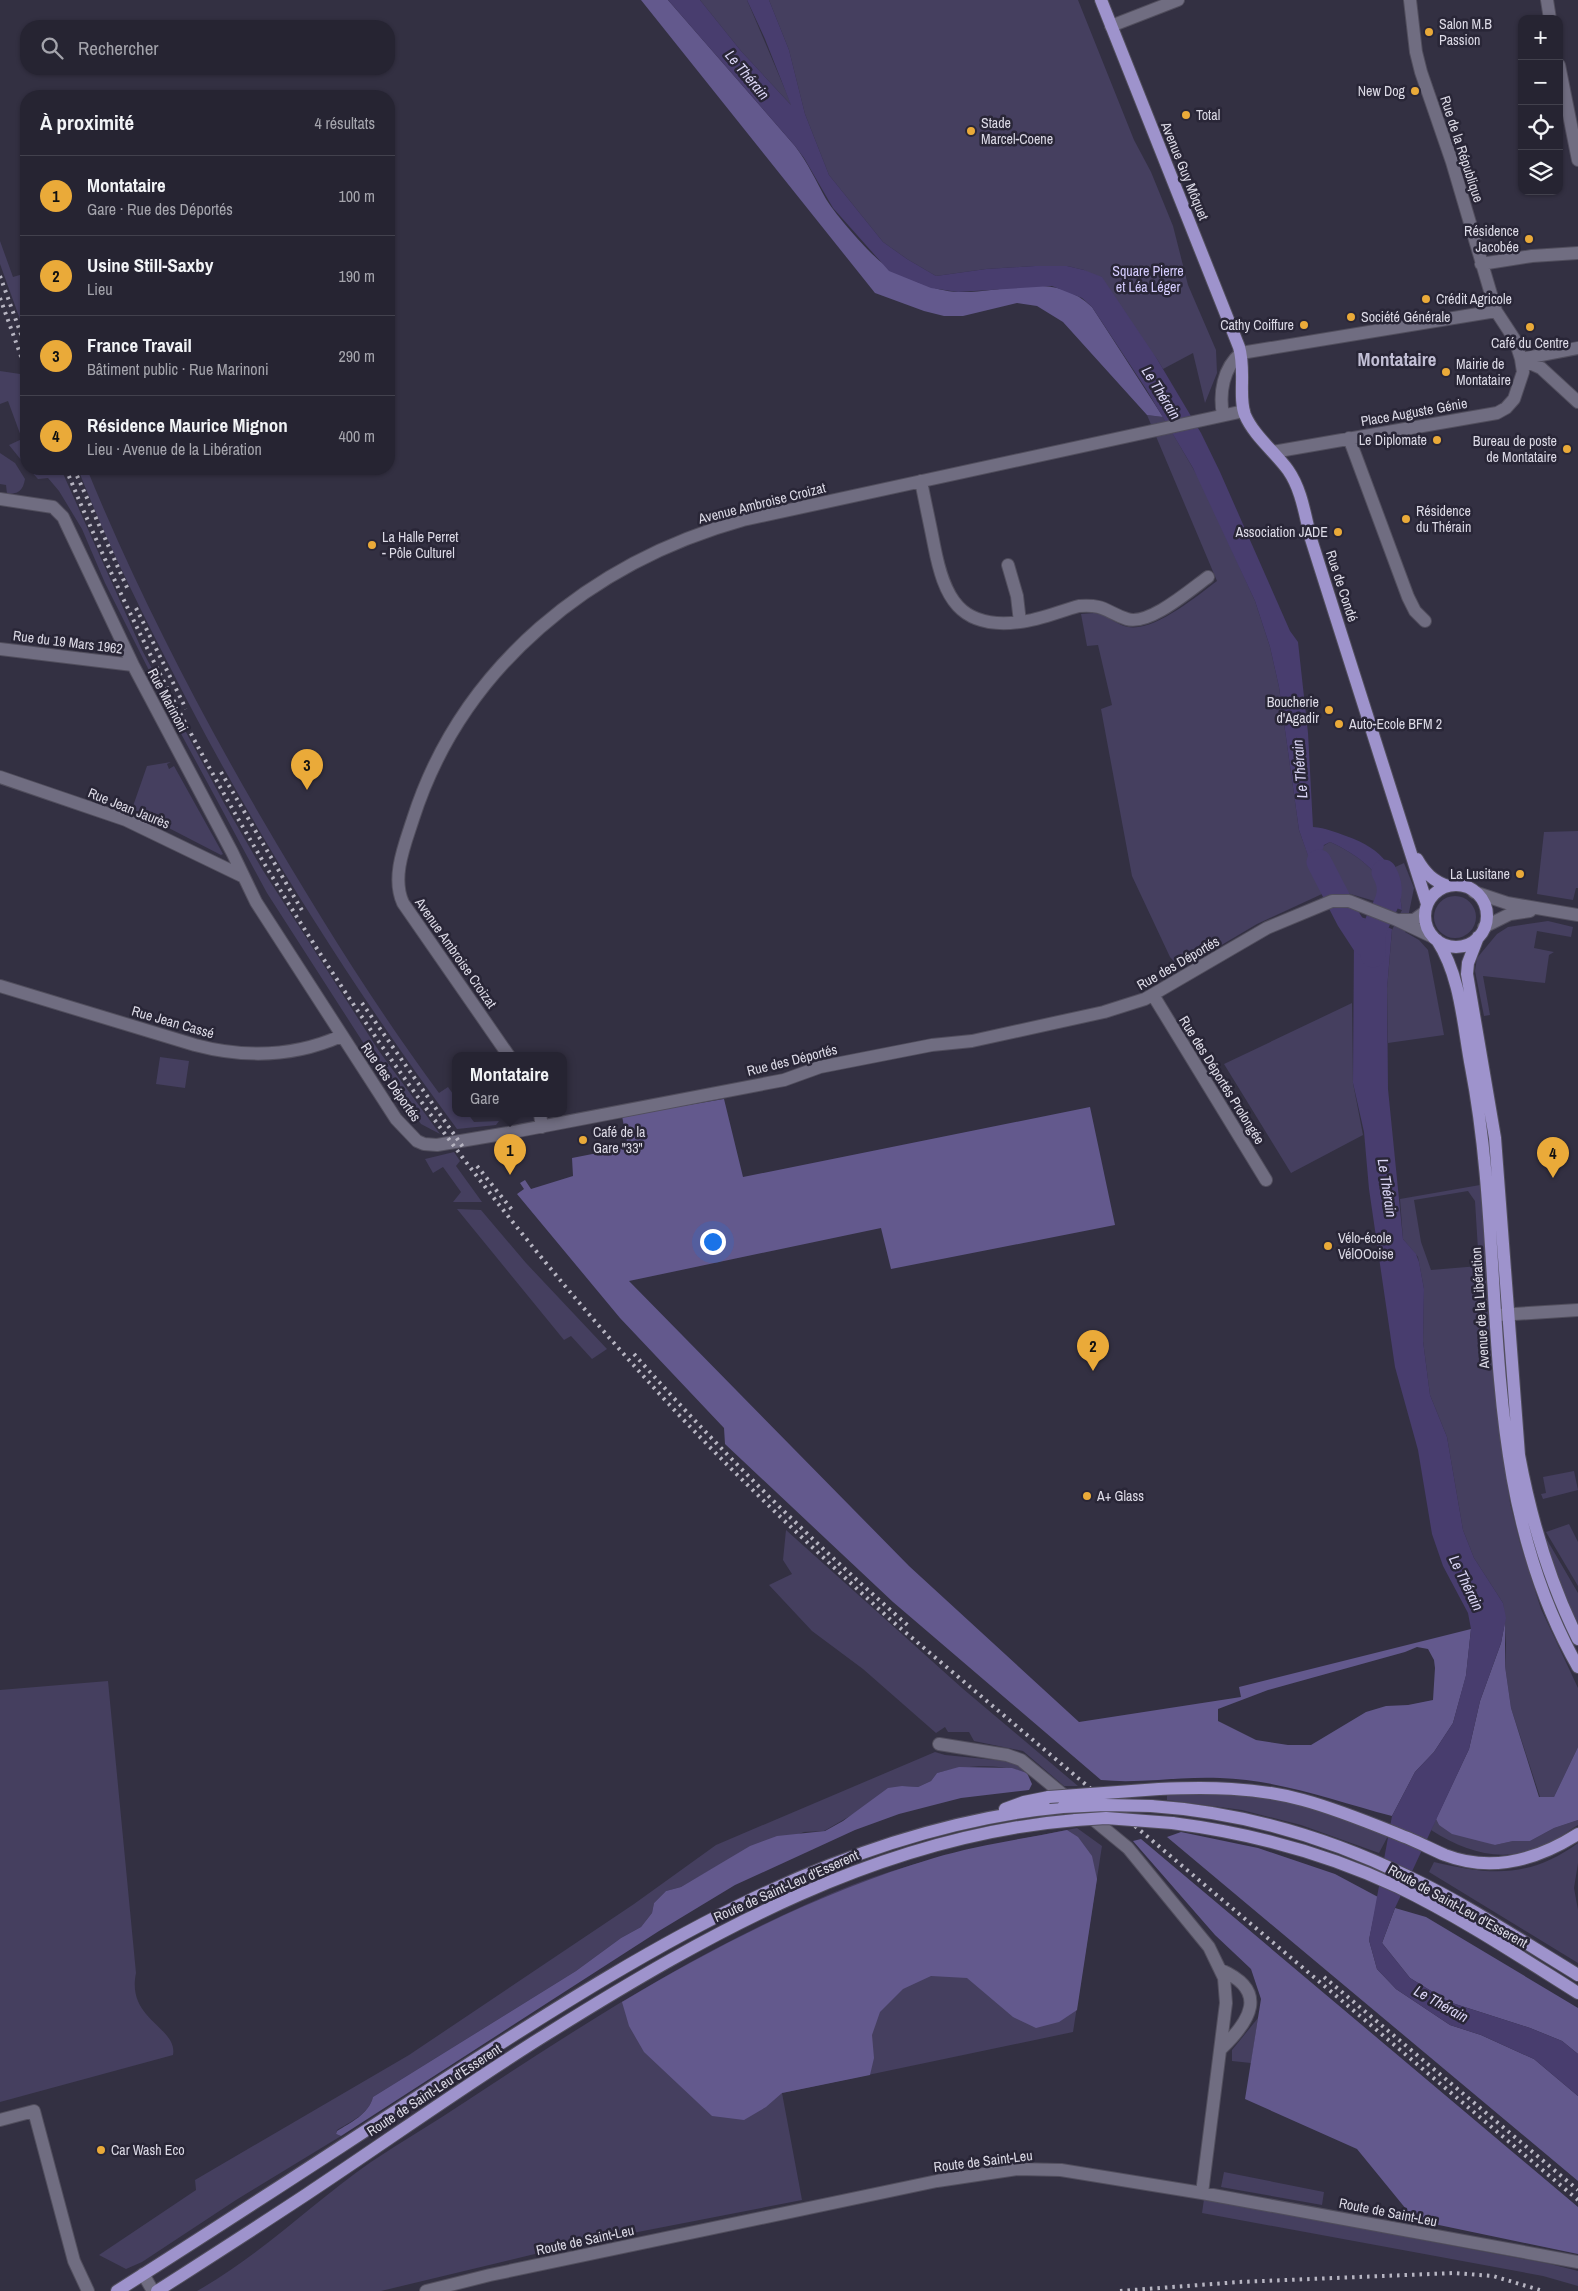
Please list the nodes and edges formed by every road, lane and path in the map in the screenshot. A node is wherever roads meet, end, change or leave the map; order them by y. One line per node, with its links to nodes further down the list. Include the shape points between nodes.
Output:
1 (1100, 0): 6 (main road, Avenue Guy Môquet)
2 (1178, 0): 6 (street)
3 (1410, 0): 10 (street, Rue de la République, via 1421,72)
4 (1547, 0): 5 (street)
5 (1549, 15)
6 (1111, 26): 13 (main road, Avenue Guy Môquet)
7 (1563, 85): 8 (street)
8 (1578, 160)
9 (1578, 253): 10 (street)
10 (1482, 264): 11 (street, Rue de la République)
11 (1496, 311): 13 (street); 14 (street, Rue de la République, via 1515,340)
12 (1578, 348): 14 (street)
13 (1241, 353): 16 (main road, Rue de Condé); 17 (street, via 1230,364 1224,382 1220,398)
14 (1521, 359): 15 (street, via 1541,368); 18 (street, Place Auguste Génie, via 1517,394 1502,411)
15 (1578, 402)
16 (1244, 412): 17 (street, Avenue Ambroise Croizat); 19 (main road, Rue de Condé, via 1253,429)
17 (1222, 415): 20 (street, Avenue Ambroise Croizat)
18 (1349, 438): 19 (street, Place Auguste Génie); 24 (street, via 1408,597)
19 (1273, 452): 29 (main road, Rue de Condé, via 1292,476 1298,492)
20 (921, 481): 25 (street, via 941,580 952,600 978,619 994,623); 42 (street, Avenue Ambroise Croizat, via 743,520 698,534 646,556 562,608 516,648 480,690 448,740 424,788 406,841 398,892)
21 (0, 500): 27 (street, Rue Marinoni, via 52,507 63,517)
22 (1008, 565): 25 (street)
23 (1208, 577): 25 (street, via 1143,619 1130,620 1104,607 1088,605)
24 (1424, 621)
25 (1020, 622)
26 (0, 649): 27 (street, Rue du 19 Mars 1962)
27 (133, 665): 30 (street, Rue Marinoni)
28 (0, 777): 30 (street, Rue Jean Jaurès, via 126,820)
29 (1406, 838): 31 (main road, Rue de Condé, via 1425,872); 33 (main road, Rue de Condé)
30 (244, 878): 41 (street, Rue des Déportés)
31 (1448, 886): 32 (main road, via 1460,886); 33 (main road, via 1437,891)
32 (1474, 892): 34 (street, via 1507,903); 37 (main road, via 1486,910)
33 (1426, 908): 36 (street, via 1411,920); 38 (main road, via 1426,926)
34 (1542, 909): 35 (street); 37 (street, via 1510,914)
35 (1578, 915)
36 (1398, 920): 38 (street, Rue des Déportés); 40 (street, Rue des Déportés, via 1345,901 1324,903 1267,928)
37 (1481, 932): 38 (main road, via 1467,945 1458,947); 47 (main road, Avenue de la Libération, via 1466,974 1496,1138)
38 (1435, 939): 47 (main road, Avenue de la Libération, via 1448,960 1456,984 1479,1108)
39 (0, 986): 41 (street, Rue Jean Cassé, via 221,1050 251,1054 286,1052 320,1045)
40 (1153, 995): 44 (street, Rue des Déportés, via 1122,1007 1033,1028 972,1041 922,1046 820,1067 784,1080); 45 (street, Rue des Déportés Prolongée)
41 (341, 1036): 44 (street, Rue des Déportés, via 401,1126 424,1144 437,1145)
42 (506, 1052)
43 (540, 1117): 44 (street)
44 (542, 1127)
45 (1266, 1180)
46 (1578, 1310): 47 (street)
47 (1502, 1315): 48 (main road, Avenue de la Libération, via 1505,1438 1512,1484)
48 (1529, 1528): 49 (main road, Avenue de la Libération); 50 (main road, Avenue de la Libération, via 1550,1610)
49 (1578, 1639)
50 (1578, 1667)
51 (939, 1744): 54 (street, via 1007,1755 1028,1764 1134,1855 1205,1941)
52 (984, 1818): 53 (main road, bridge, via 1024,1802 1049,1797 1220,1788 1274,1793 1314,1803 1445,1855 1475,1862 1513,1862 1550,1850); 55 (main road, Route de Saint-Leu d'Esserent, bridge, via 1098,1805 1151,1806 1260,1823 1354,1853 1408,1876); 61 (main road, Route de Saint-Leu d'Esserent, via 932,1829 857,1854 683,1933 509,2038)
53 (1578, 1834)
54 (1222, 1970): 57 (street, via 1226,2002); 57 (street, via 1242,1984 1250,2005 1243,2026)
55 (1578, 1975)
56 (1578, 1993): 64 (main road, Route de Saint-Leu d'Esserent, bridge, via 1398,1888 1303,1850 1253,1836 1130,1819 1076,1820 1001,1830 920,1849 832,1880 736,1924 635,1980 526,2048)
57 (1222, 2048): 59 (street)
58 (0, 2120): 63 (street, via 34,2111 74,2260)
59 (1202, 2193): 60 (street, Route de Saint-Leu); 65 (street, Route de Saint-Leu, via 1045,2169 1007,2170 490,2275)
60 (1578, 2262)
61 (143, 2274): 62 (main road, Route de Saint-Leu d'Esserent); 64 (street)
62 (122, 2290)
63 (88, 2291)
64 (155, 2291)
65 (426, 2291)

